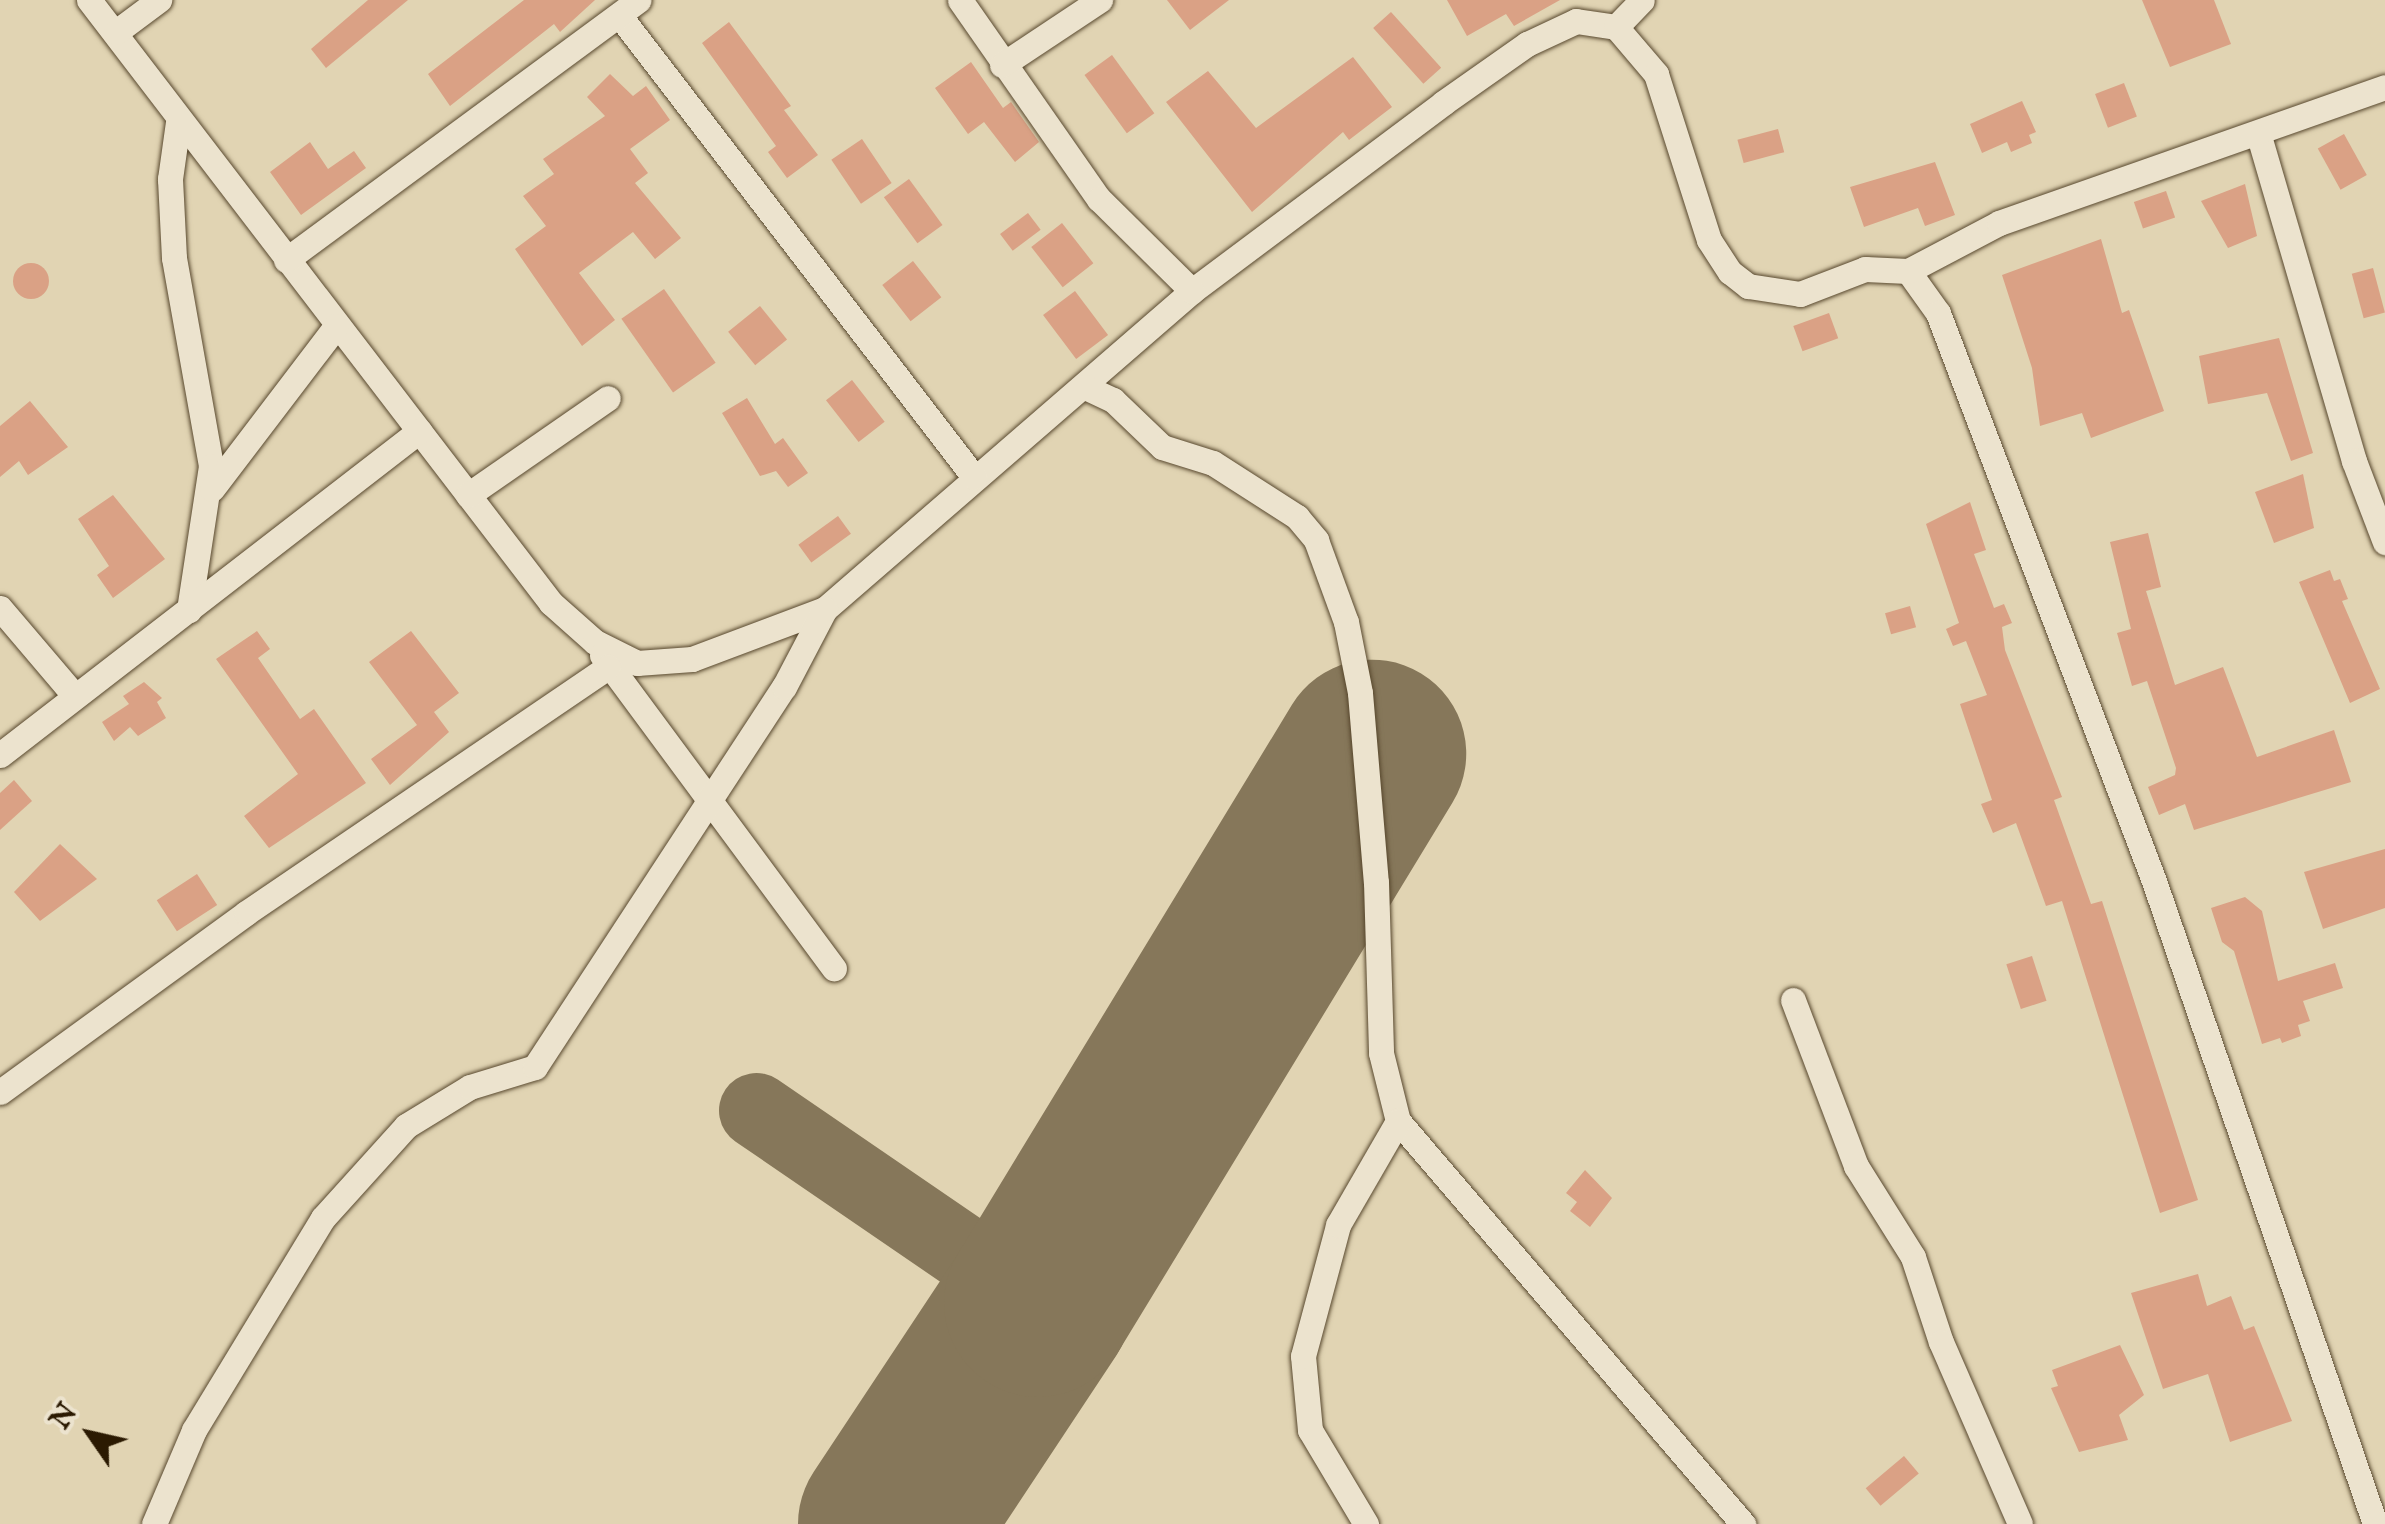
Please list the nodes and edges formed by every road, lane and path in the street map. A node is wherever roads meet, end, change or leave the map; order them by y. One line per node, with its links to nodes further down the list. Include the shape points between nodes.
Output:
1 (89, 0): 8 (street)
2 (160, 0): 8 (street)
3 (960, 0): 9 (street)
4 (1100, 0): 9 (street)
5 (1642, 0): 7 (street)
6 (629, 8): 13 (street); 20 (street)
7 (1616, 27): 14 (street, via 1656,74 1708,240 1730,272 1748,286 1800,294 1866,269); 15 (street, via 1576,22 1527,44)
8 (116, 32): 11 (street)
9 (1002, 65): 15 (street, via 1098,199)
10 (2385, 87): 12 (street)
11 (178, 122): 13 (street); 21 (street, via 170,179 174,258)
12 (2259, 136): 14 (street, via 1998,223); 23 (street, via 2354,461)
13 (286, 260): 16 (street)
14 (1908, 271): 40 (street, via 1938,313 2154,881)
15 (1192, 290): 17 (street)
16 (336, 326): 19 (street); 21 (street)
17 (1085, 387): 20 (street); 35 (street, via 1113,400 1162,447 1214,463 1297,518 1330,570 1360,693 1381,1054)
18 (608, 398): 22 (street)
19 (419, 432): 22 (street); 26 (street)
20 (974, 477): 25 (street)
21 (212, 489): 26 (street)
22 (468, 494): 27 (street, via 552,603)
23 (2385, 542)
24 (0, 608): 29 (street)
25 (825, 609): 27 (street, via 692,659 637,664); 31 (street, via 784,688)
26 (190, 610): 29 (street)
27 (595, 642): 28 (street)
28 (608, 667): 31 (street); 34 (street, via 246,913)
29 (74, 696): 30 (street)
30 (0, 755)
31 (708, 805): 32 (street); 36 (street, via 535,1066 470,1087 406,1126 324,1218 194,1430)
32 (834, 969)
33 (1793, 1000): 39 (street, via 1856,1166 1913,1257)
34 (0, 1092)
35 (1398, 1122): 37 (street, via 1338,1225 1302,1356 1310,1430); 38 (street)
36 (154, 1524)
37 (1366, 1524)
38 (1744, 1524)
39 (2020, 1524)
40 (2375, 1524)

